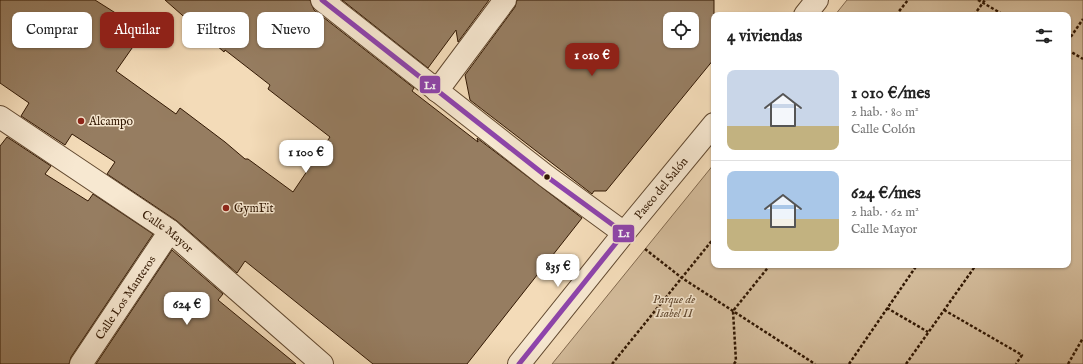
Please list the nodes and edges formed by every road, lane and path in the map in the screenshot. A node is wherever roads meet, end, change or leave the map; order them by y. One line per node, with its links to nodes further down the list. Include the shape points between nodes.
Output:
1 (322, 0): 16 (street)
2 (506, 0): 16 (street)
3 (818, 0): 8 (street)
4 (908, 0): 9 (path)
5 (978, 0): 7 (path)
6 (985, 0): 7 (path)
7 (982, 3): 10 (path); 11 (path)
8 (808, 12)
9 (898, 12)
10 (976, 12)
11 (998, 12)
12 (1083, 19): 13 (path)
13 (1071, 37)
14 (1071, 52): 15 (path)
15 (1083, 59)
16 (437, 91): 20 (street)
17 (0, 117): 19 (street, Calle Mayor)
18 (711, 128): 20 (street, Paseo del Salón)
19 (170, 231): 31 (street, Calle Los Manteros); 32 (street, Calle Mayor)
20 (624, 233): 25 (path); 33 (street, Paseo del Salón)
21 (711, 242): 25 (path)
22 (768, 268): 28 (path)
23 (915, 268): 26 (path)
24 (974, 268): 27 (path)
25 (682, 278): 28 (path); 34 (path)
26 (887, 308): 29 (path); 37 (path)
27 (944, 310): 29 (path); 39 (path, via 1022,355)
28 (733, 311): 35 (path, via 736,361); 36 (path)
29 (928, 332): 38 (path)
30 (1083, 338): 40 (path)
31 (82, 364)
32 (322, 364)
33 (519, 364)
34 (612, 364)
35 (734, 364)
36 (815, 364)
37 (849, 364)
38 (906, 364)
39 (1016, 364)
40 (1068, 364)

